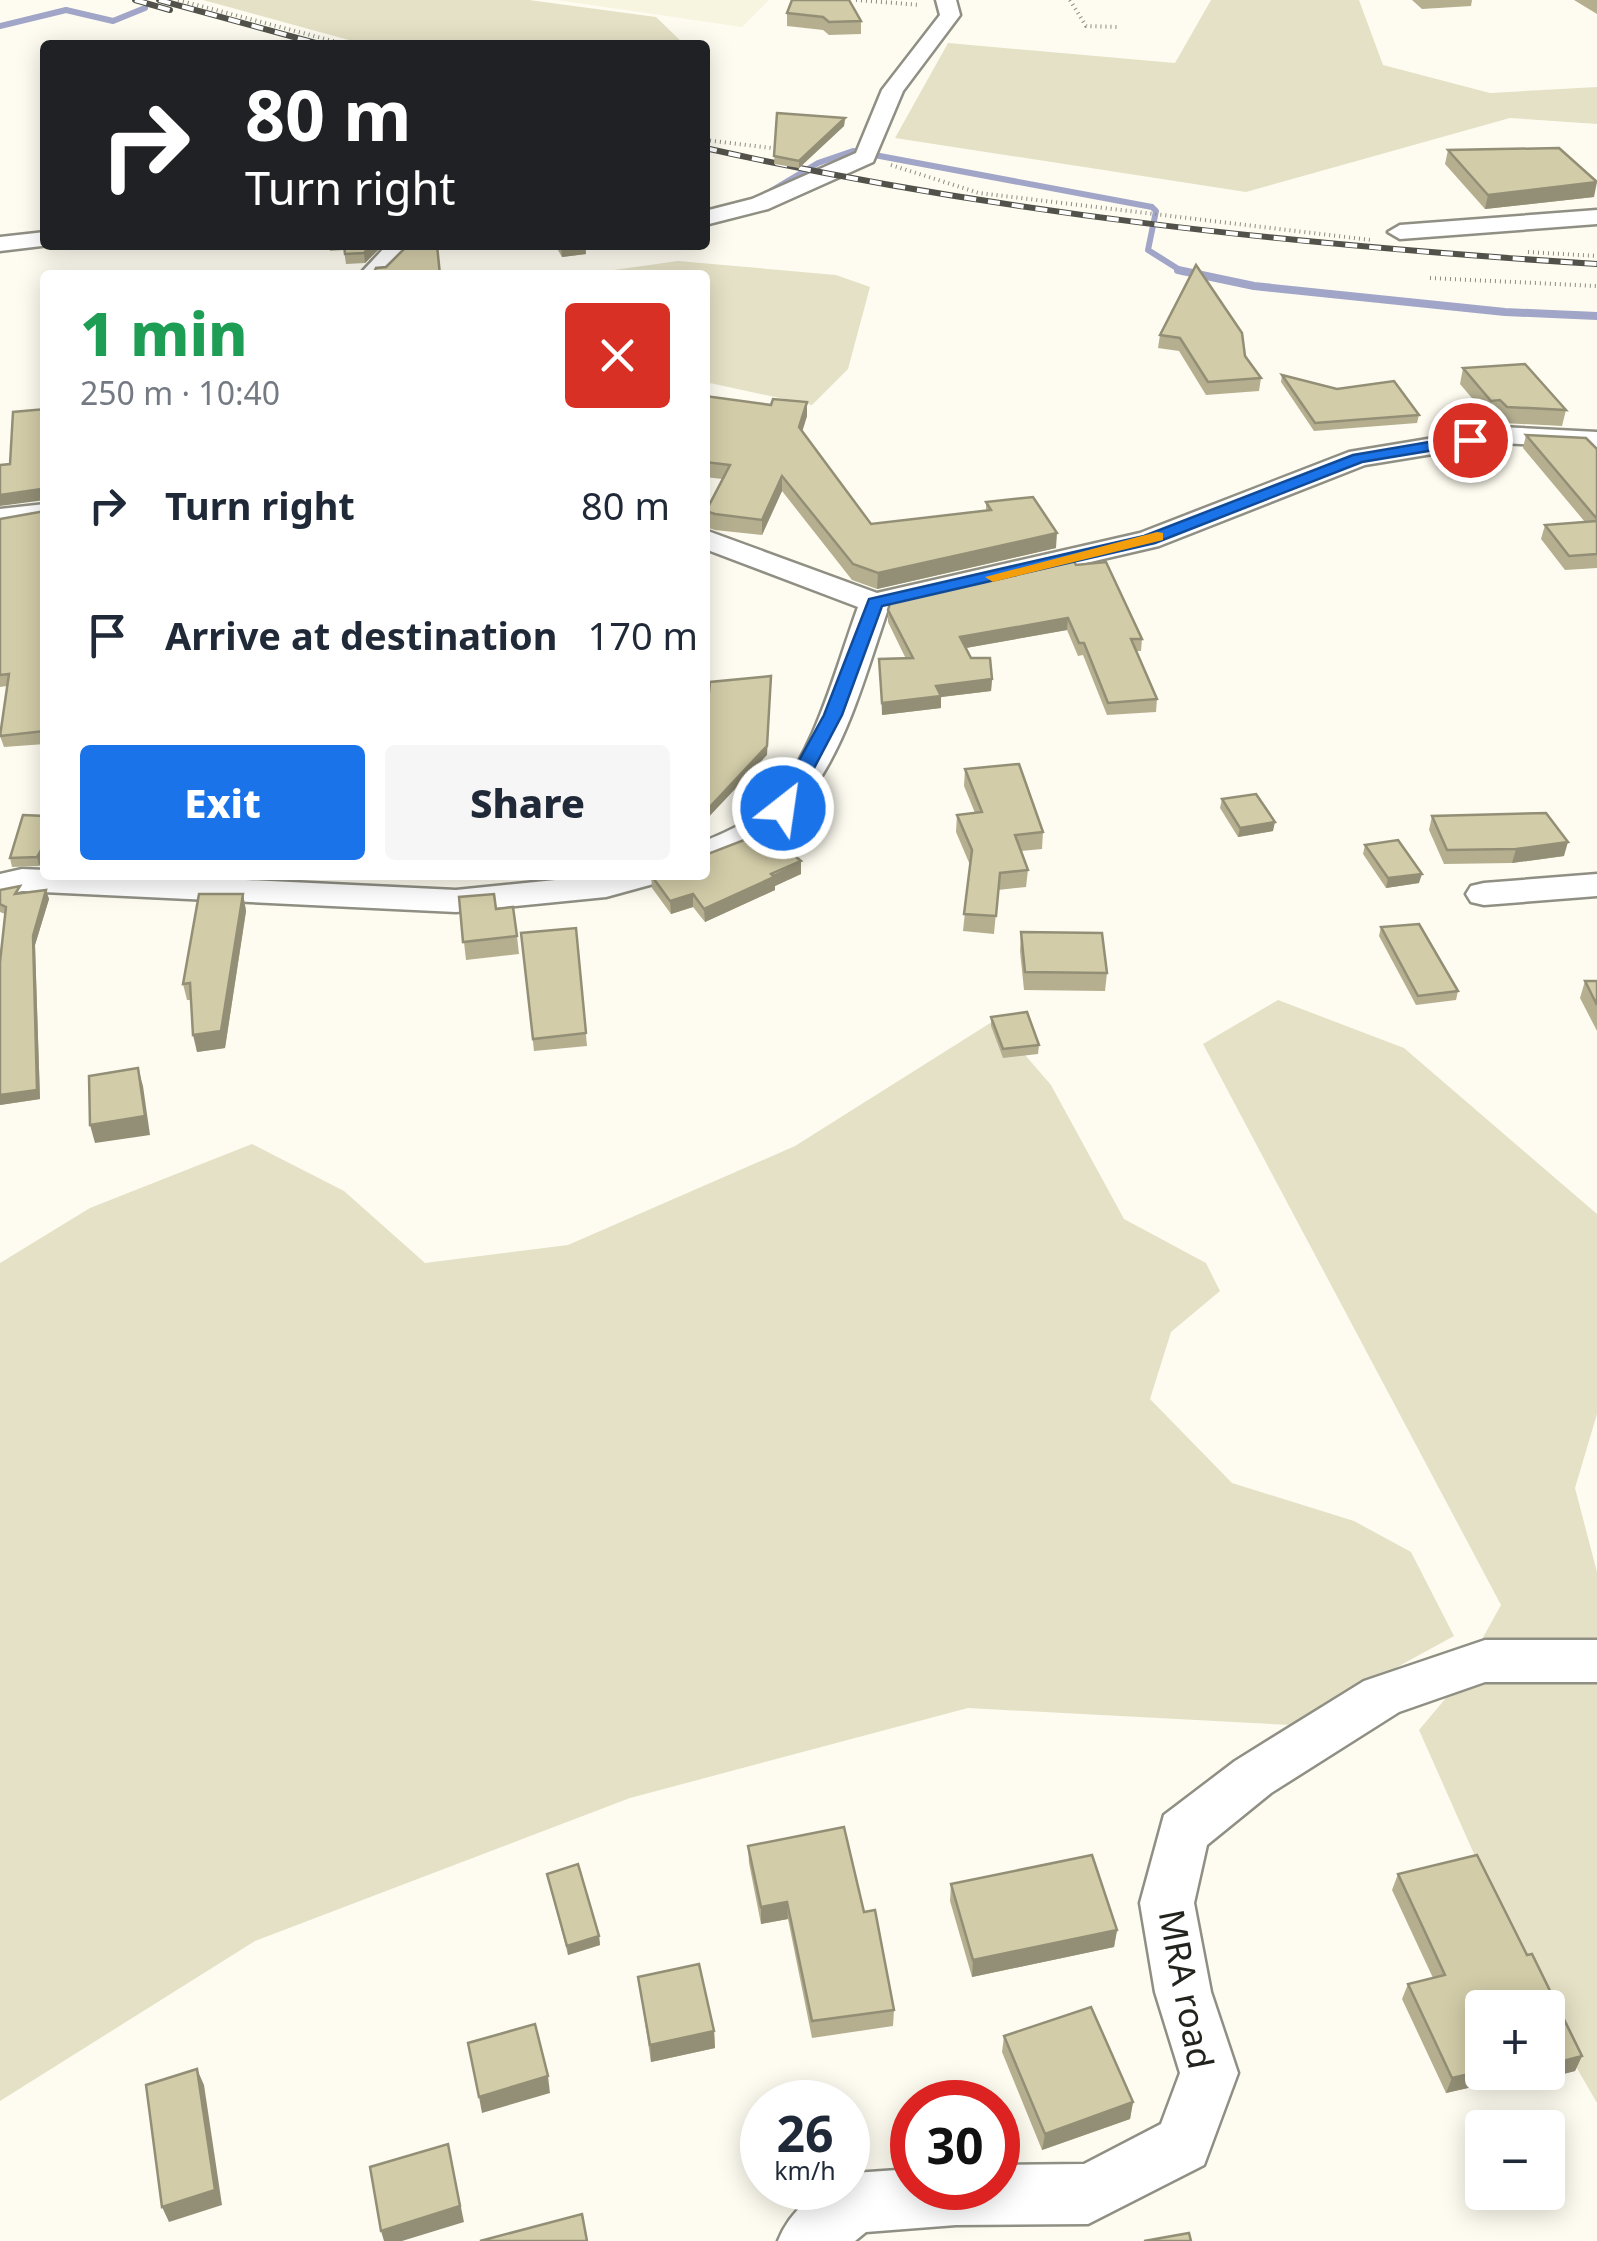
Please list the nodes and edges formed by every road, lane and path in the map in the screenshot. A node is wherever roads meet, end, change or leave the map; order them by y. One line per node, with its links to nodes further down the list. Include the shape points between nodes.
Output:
1 (178, 0): 6 (path)
2 (856, 0): 4 (path)
3 (1070, 0): 5 (path, via 1086,26)
4 (946, 3): 9 (street, via 950,15 893,90)
5 (1118, 28)
6 (329, 40)
7 (710, 141): 8 (path)
8 (790, 150)
9 (865, 157): 10 (street, via 760,204); 12 (path, via 979,193)
10 (710, 217)
11 (1597, 217): 12 (street)
12 (1392, 237)
13 (40, 240): 14 (street)
14 (0, 244)
15 (401, 250): 18 (street)
16 (1522, 252): 17 (path)
17 (1597, 256)
18 (375, 270)
19 (1430, 278): 20 (path)
20 (1597, 286)
21 (1597, 440): 25 (street, via 1500,435 1359,458 1149,540)
22 (40, 514): 23 (street)
23 (0, 518)
24 (710, 541): 25 (street)
25 (875, 603): 26 (street, via 833,715 783,808 736,841)
26 (710, 850)
27 (627, 880): 28 (street, via 456,902 22,880)
28 (0, 885)
29 (1597, 885): 30 (street)
30 (1484, 894)
31 (1597, 1660): 32 (street, MRA road, via 1485,1661 1382,1696 1253,1777 1183,1832 1167,1903 1183,1992 1209,2073 1184,2144 1088,2194 854,2203)
32 (808, 2241)

